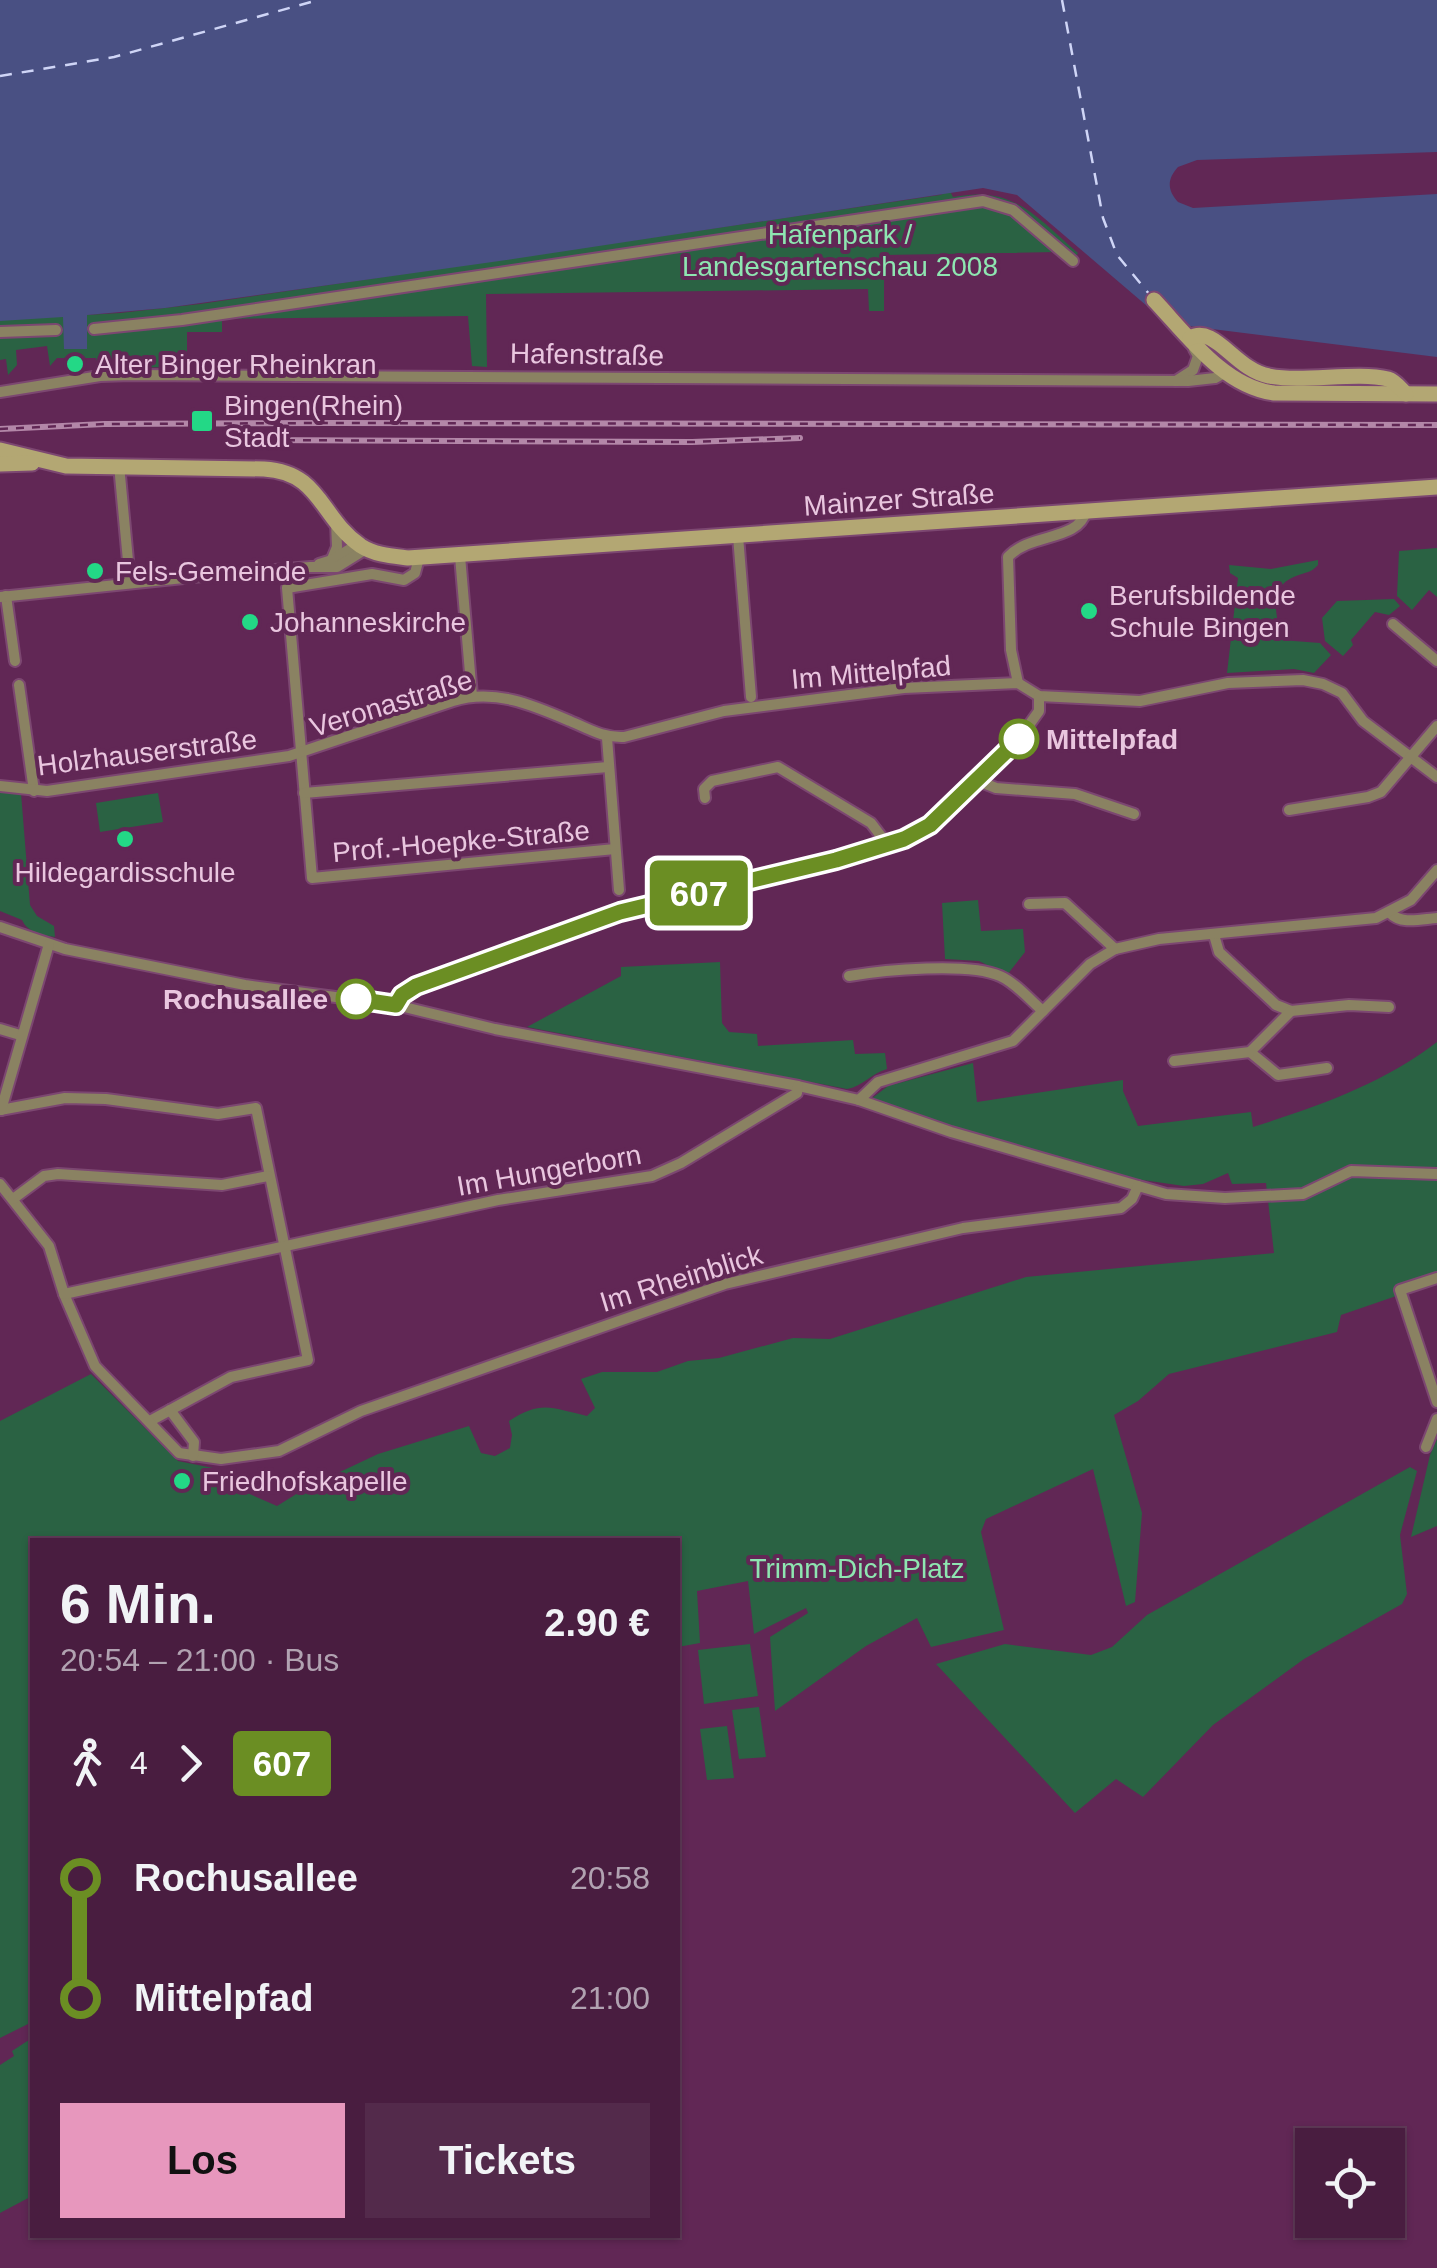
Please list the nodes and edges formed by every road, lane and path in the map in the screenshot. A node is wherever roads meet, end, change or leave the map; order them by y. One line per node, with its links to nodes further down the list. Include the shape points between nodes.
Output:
1 (1073, 261): 3 (street, via 1013,210 982,201)
2 (1154, 300): 6 (main road)
3 (94, 329)
4 (56, 330): 5 (street)
5 (0, 332)
6 (1190, 338): 7 (main road); 8 (street, via 1196,363); 10 (main road, via 1212,336 1238,363 1262,375 1385,378)
7 (1226, 372): 8 (street, Hafenstraße); 10 (main road, via 1263,392)
8 (1175, 381): 9 (street, Hafenstraße, via 131,375)
9 (0, 392)
10 (1406, 394): 11 (main road)
11 (1437, 394)
12 (0, 450): 13 (main road)
13 (46, 463): 14 (main road); 15 (main road)
14 (0, 464)
15 (119, 465): 18 (main road, via 292,472); 25 (street)
16 (1437, 488): 17 (main road, Mainzer Straße)
17 (1086, 511): 19 (main road, Mainzer Straße); 30 (street, via 1075,530 1026,542 1008,557)
18 (336, 520): 20 (main road); 23 (street)
19 (738, 536): 21 (main road, Mainzer Straße); 34 (street)
20 (362, 546): 22 (main road, Mainzer Straße); 23 (street); 24 (street, via 337,568)
21 (460, 556): 22 (main road, Mainzer Straße); 32 (street)
22 (419, 558): 37 (street, via 415,573 404,580 372,574 287,588)
23 (332, 560): 24 (street)
24 (310, 566): 25 (street)
25 (130, 582): 26 (street)
26 (3, 596): 29 (street)
27 (1393, 624): 28 (street)
28 (1437, 661)
29 (15, 662)
30 (1018, 683): 33 (street); 36 (street, Im Mittelpfad, via 851,693 719,712)
31 (18, 685): 43 (street)
32 (472, 696): 36 (street, Veronastraße, via 511,700); 37 (street, Veronastraße)
33 (1039, 696): 38 (street, via 1140,701 1228,683 1323,684 1342,693 1363,721); 41 (street, via 1036,719)
34 (750, 698)
35 (1437, 726): 38 (street)
36 (607, 738): 39 (street)
37 (300, 754): 43 (street, Holzhauserstraße); 44 (street)
38 (1410, 756): 40 (street); 46 (street, via 1368,798)
39 (608, 767): 44 (street); 49 (street)
40 (1437, 777)
41 (976, 780): 47 (street, via 996,788 1075,794); 48 (street, via 922,830)
42 (0, 786): 43 (street, Holzhauserstraße)
43 (34, 791)
44 (304, 793): 49 (street, Prof.-Hoepke-Straße, via 312,878)
45 (705, 798): 48 (street, via 712,781 778,768 871,823)
46 (1290, 810)
47 (1134, 814)
48 (887, 844): 60 (street, via 620,912 416,986)
49 (615, 849): 51 (street)
50 (1437, 870): 53 (street)
51 (618, 890)
52 (1029, 904): 58 (street, via 1065,903)
53 (1390, 913): 54 (street); 56 (street)
54 (1437, 918)
55 (0, 927): 57 (street)
56 (1214, 935): 58 (street); 63 (street, via 1219,952)
57 (49, 944): 60 (street, via 245,986); 65 (street)
58 (1114, 948): 62 (street)
59 (849, 976): 62 (street, via 980,968 1005,978)
60 (396, 1005): 69 (street)
61 (1389, 1007): 63 (street)
62 (1043, 1011): 70 (street, via 1004,1046 878,1082)
63 (1291, 1011): 66 (street)
64 (0, 1028): 65 (street)
65 (20, 1034): 71 (street)
66 (1250, 1052): 67 (street); 68 (street, via 1278,1074)
67 (1174, 1061)
68 (1328, 1068)
69 (798, 1086): 70 (street); 77 (street, Im Hungerborn, via 797,1093 652,1176 498,1200)
70 (859, 1100): 75 (street)
71 (1, 1110): 73 (street, via 65,1098 218,1114 256,1108)
72 (1437, 1174): 75 (street, via 1351,1171 1302,1194 1225,1198)
73 (268, 1176): 76 (street, via 222,1185 58,1174 44,1176); 77 (street)
74 (0, 1184): 76 (street)
75 (1138, 1186): 85 (street, Im Rheinblick, via 1122,1208 963,1228 725,1284 361,1411 278,1451)
76 (13, 1199): 79 (street, via 49,1246)
77 (282, 1246): 79 (street, Im Hungerborn); 81 (street, via 308,1360 231,1376)
78 (1437, 1278): 80 (street, via 1400,1290)
79 (64, 1294): 83 (street, via 95,1366)
80 (1437, 1402)
81 (170, 1410): 83 (street); 85 (street, via 194,1442)
82 (1437, 1419): 84 (street)
83 (150, 1420): 85 (street, via 179,1453)
84 (1426, 1447)
85 (193, 1456)

